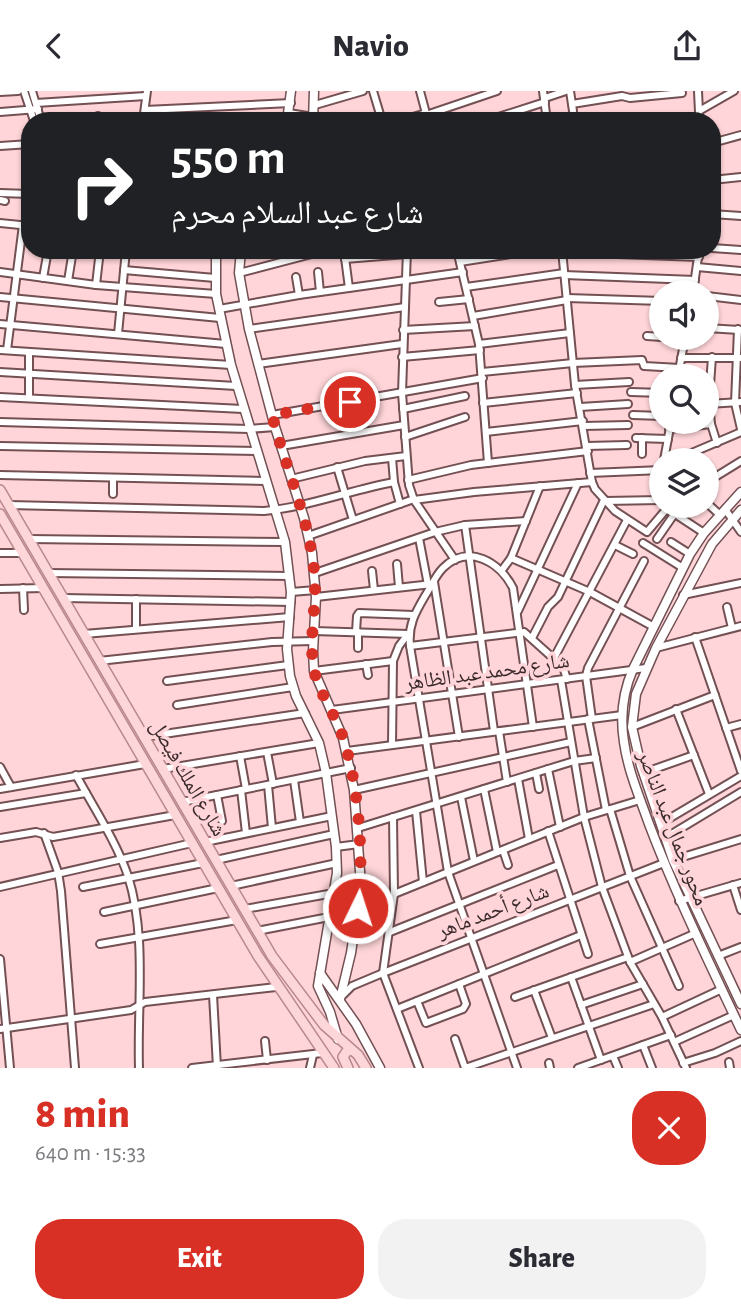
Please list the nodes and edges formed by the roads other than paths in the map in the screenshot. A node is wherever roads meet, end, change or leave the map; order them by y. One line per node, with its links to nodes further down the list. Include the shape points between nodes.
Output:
1 (18, 91): 13 (street)
2 (24, 91): 19 (street)
3 (32, 91): 19 (street)
4 (290, 91): 17 (street)
5 (314, 91): 18 (street)
6 (363, 91): 18 (street)
7 (373, 91): 26 (street)
8 (421, 91): 27 (street)
9 (497, 91): 28 (street)
10 (568, 91): 14 (street, via 573,108 622,96); 16 (street)
11 (698, 91): 30 (street)
12 (734, 91): 31 (street)
13 (0, 92)
14 (682, 93)
15 (146, 94): 19 (street); 20 (street)
16 (544, 97): 29 (street)
17 (291, 103): 20 (street); 24 (street)
18 (315, 105): 25 (street)
19 (35, 108): 21 (street); 22 (street); 23 (street)
20 (145, 110)
21 (0, 112)
22 (35, 112)
23 (37, 112)
24 (289, 112)
25 (314, 112)
26 (379, 112)
27 (426, 112)
28 (438, 112)
29 (508, 112)
30 (700, 112)
31 (705, 112)
32 (741, 135): 33 (street)
33 (721, 141)
34 (21, 145): 35 (street)
35 (0, 146)
36 (741, 177): 37 (street)
37 (721, 179)
38 (0, 193): 39 (street)
39 (21, 194)
40 (721, 215): 41 (street)
41 (741, 216)
42 (0, 224): 43 (street)
43 (21, 225)
44 (721, 249): 45 (street)
45 (741, 250)
46 (21, 255): 69 (street)
47 (46, 259): 71 (street)
48 (72, 259): 75 (street)
49 (99, 259): 76 (street)
50 (126, 259): 62 (street)
51 (216, 259): 72 (street)
52 (240, 259): 67 (street)
53 (293, 259): 67 (street)
54 (345, 259): 79 (street)
55 (407, 259): 73 (street)
56 (459, 259): 60 (street)
57 (479, 259): 60 (street)
58 (563, 259): 68 (street)
59 (698, 259): 61 (street)
60 (460, 262): 66 (street)
61 (697, 267): 63 (street); 74 (street)
62 (124, 270): 72 (street); 77 (street)
63 (741, 271)
64 (0, 272): 69 (street)
65 (318, 272): 80 (street)
66 (463, 272): 73 (street); 78 (street)
67 (239, 273): 91 (street)
68 (564, 274): 74 (street); 78 (street); 87 (street)
69 (17, 275): 71 (street); 85 (street)
70 (296, 277): 82 (street)
71 (43, 278): 75 (street)
72 (215, 278): 81 (street)
73 (405, 280): 79 (street); 92 (street)
74 (695, 280)
75 (68, 281): 76 (street)
76 (96, 285): 77 (street)
77 (123, 286): 81 (street); 93 (street)
78 (466, 286): 86 (street)
79 (349, 288): 80 (street)
80 (320, 292): 82 (street)
81 (216, 294): 94 (street)
82 (299, 295): 91 (street)
83 (0, 297): 85 (street)
84 (719, 297): 88 (street)
85 (13, 298): 93 (street); 97 (street)
86 (469, 299): 90 (street); 95 (street)
87 (567, 299): 89 (street); 95 (street); 103 (street)
88 (741, 300)
89 (649, 301)
90 (439, 302)
91 (244, 305): 94 (street); 99 (street)
92 (405, 307): 99 (street); 101 (street)
93 (120, 309): 94 (street); 104 (street)
94 (219, 313): 105 (street)
95 (473, 316): 98 (street)
96 (0, 324): 97 (street)
97 (10, 325): 104 (street); 108 (street)
98 (475, 325): 101 (street); 107 (street)
99 (249, 329): 116 (street)
100 (719, 329): 102 (street)
101 (403, 330): 106 (street)
102 (739, 330): 114 (street)
103 (570, 333): 107 (street); 115 (street)
104 (118, 334): 105 (street)
105 (226, 344): 119 (street)
106 (402, 344): 111 (street); 116 (street)
107 (479, 347): 111 (street); 123 (street)
108 (4, 350): 110 (street)
109 (683, 350): 113 (street)
110 (29, 352): 119 (street); 122 (street)
111 (402, 357): 128 (street)
112 (712, 357): 113 (street); 114 (street); 118 (street)
113 (681, 358): 117 (street)
114 (739, 358): 135 (street)
115 (573, 363): 120 (street, via 642,360); 123 (street); 125 (street)
116 (258, 364): 141 (street)
117 (680, 364)
118 (712, 364)
119 (231, 365): 126 (street)
120 (649, 366)
121 (0, 372): 122 (street)
122 (29, 373): 126 (street); 133 (street)
123 (482, 375): 128 (street); 134 (street)
124 (629, 382): 125 (street)
125 (575, 385): 129 (street)
126 (236, 386): 139 (street)
127 (631, 392): 130 (street)
128 (402, 393): 140 (street); 141 (street)
129 (577, 393): 134 (street); 138 (street)
130 (649, 393)
131 (465, 396): 140 (street)
132 (0, 397): 133 (street)
133 (29, 397): 139 (street)
134 (483, 403): 152 (street)
135 (738, 403): 137 (street); 151 (street)
136 (628, 404): 138 (street)
137 (719, 404)
138 (580, 407): 146 (street)
139 (243, 409): 150 (street)
140 (403, 409): 147 (street)
141 (272, 415): 149 (street)
142 (632, 415): 143 (street)
143 (649, 416)
144 (465, 417): 155 (street)
145 (0, 422): 150 (street)
146 (583, 424): 148 (street); 152 (street); 163 (street)
147 (404, 425): 155 (street); 160 (street)
148 (628, 425)
149 (275, 427): 150 (street); 160 (street)
150 (249, 429): 164 (street)
151 (741, 431): 157 (street)
152 (486, 432): 169 (street)
153 (669, 434): 156 (street)
154 (714, 434): 157 (street)
155 (405, 437): 166 (street)
156 (668, 439): 161 (street); 165 (street, via 639,438)
157 (717, 443): 162 (street)
158 (627, 445): 163 (street)
159 (0, 446): 164 (street)
160 (281, 446): 176 (street)
161 (666, 448)
162 (704, 448)
163 (587, 449): 169 (street); 172 (street)
164 (256, 451): 178 (street)
165 (642, 454)
166 (407, 456): 167 (street); 177 (street)
167 (392, 458): 170 (street); 179 (street)
168 (741, 461): 174 (street)
169 (488, 463): 177 (street)
170 (337, 467): 176 (street); 184 (street)
171 (649, 471): 172 (street)
172 (590, 473): 180 (street)
173 (0, 475): 175 (street)
174 (719, 475)
175 (113, 478): 178 (street); 185 (street)
176 (291, 479): 192 (street)
177 (408, 480): 187 (street)
178 (266, 481): 193 (street)
179 (394, 482): 184 (street); 190 (street)
180 (592, 482): 181 (street); 188 (street)
181 (578, 483): 182 (street); 227 (street)
182 (540, 486): 187 (street); 204 (street)
183 (0, 490): 191 (main road, شارع الملك فيصل)
184 (344, 492): 192 (street); 201 (street)
185 (113, 494)
186 (740, 495): 196 (street, محور جمال عبد الناصر)
187 (414, 500): 190 (street); 206 (street)
188 (604, 500): 189 (street); 202 (street); 233 (street)
189 (649, 503)
190 (400, 504): 201 (street)
191 (9, 505): 193 (street); 211 (main road, شارع الملك فيصل)
192 (300, 505): 193 (street); 209 (street)
193 (276, 509): 213 (street)
194 (719, 510): 196 (street)
195 (741, 510): 203 (street, محور جمال عبد الناصر)
196 (722, 512): 203 (street); 208 (street, محور جمال عبد الناصر)
197 (0, 514): 218 (main road, شارع الملك فيصل)
198 (656, 518): 202 (street, via 647,532)
199 (672, 518): 212 (street)
200 (682, 518): 208 (street)
201 (353, 520): 209 (street)
202 (627, 520): 216 (street)
203 (733, 520): 207 (street); 244 (street, محور جمال عبد الناصر, via 712,544)
204 (526, 521): 205 (street); 222 (street)
205 (465, 525): 206 (street); 221 (street)
206 (435, 532): 210 (street); 223 (street)
207 (741, 532)
208 (704, 533): 220 (street, محور جمال عبد الناصر)
209 (309, 536): 231 (street)
210 (419, 538): 231 (street); 235 (street)
211 (28, 539): 213 (street); 230 (main road, شارع الملك فيصل)
212 (657, 539)
213 (285, 542): 232 (street)
214 (671, 542): 220 (street)
215 (643, 543): 226 (street)
216 (615, 545): 219 (street); 242 (street)
217 (0, 553): 218 (street)
218 (22, 553): 238 (main road, شارع الملك فيصل)
219 (633, 554)
220 (690, 554): 226 (street, محور جمال عبد الناصر)
221 (469, 557): 223 (street); 228 (street); 263 (street)
222 (511, 558): 227 (street); 228 (street)
223 (455, 559): 235 (street)
224 (644, 561): 248 (street)
225 (397, 564): 236 (street)
226 (683, 568): 240 (street, محور جمال عبد الناصر)
227 (538, 569): 233 (street); 251 (street)
228 (502, 570): 251 (street, via 513,588)
229 (372, 571): 241 (street)
230 (48, 573): 232 (street); 246 (main road, شارع الملك فيصل)
231 (315, 573): 243 (street)
232 (289, 576): 245 (street)
233 (566, 580): 242 (street); 265 (street)
234 (741, 583): 244 (street)
235 (431, 584): 236 (street); 252 (street); 267 (street)
236 (399, 587): 241 (street)
237 (23, 588): 238 (street); 239 (street); 250 (street)
238 (43, 588): 282 (main road, شارع الملك فيصل)
239 (0, 589)
240 (672, 589): 244 (street); 254 (street, محور جمال عبد الناصر)
241 (374, 590): 243 (street)
242 (590, 592): 248 (street); 271 (street)
243 (316, 594): 245 (street); 262 (street)
244 (683, 595): 270 (street, محور جمال عبد الناصر)
245 (291, 597): 247 (street); 253 (street)
246 (63, 599): 247 (street); 261 (main road, شارع الملك فيصل)
247 (136, 599): 257 (street)
248 (619, 607): 254 (street); 281 (street)
249 (727, 607): 256 (street)
250 (24, 610)
251 (517, 613): 260 (street)
252 (414, 615): 258 (street, via 359,613); 259 (street)
253 (290, 617): 257 (street); 266 (street)
254 (654, 627): 277 (street, محور جمال عبد الناصر)
255 (741, 627): 256 (street)
256 (732, 628): 264 (street)
257 (136, 629): 261 (street)
258 (357, 632): 259 (street); 262 (street); 269 (street)
259 (408, 633): 268 (street); 273 (street)
260 (519, 633): 263 (street); 265 (street); 285 (street)
261 (84, 634): 272 (main road, شارع الملك فيصل)
262 (314, 636): 266 (street); 279 (street)
263 (481, 637): 267 (street); 288 (street)
264 (695, 637): 270 (street); 291 (street)
265 (532, 638): 271 (street)
266 (287, 641): 272 (street); 275 (street)
267 (443, 642): 268 (street); 289 (street)
268 (410, 646): 292 (street)
269 (358, 648)
270 (656, 648): 276 (street, محور جمال عبد الناصر)
271 (554, 658): 283 (street, via 563,667)
272 (99, 661): 278 (main road, شارع الملك فيصل)
273 (393, 661): 274 (street); 293 (street)
274 (366, 664): 279 (street); 280 (street)
275 (288, 665): 284 (street); 287 (street)
276 (646, 668): 277 (street, شارع محمد عبد الظاهر); 303 (street, محور جمال عبد الناصر, via 636,694)
277 (633, 669): 281 (street, شارع محمد عبد الظاهر); 298 (street, محور جمال عبد الناصر)
278 (105, 670): 282 (main road, via 103,677); 286 (main road, شارع الملك فيصل)
279 (314, 671): 296 (street)
280 (368, 675)
281 (586, 675): 283 (street, شارع محمد عبد الظاهر); 299 (street)
282 (95, 678): 290 (main road, شارع الملك فيصل)
283 (564, 680): 285 (street, شارع محمد عبد الظاهر); 300 (street)
284 (167, 681)
285 (527, 685): 288 (street, شارع محمد عبد الظاهر); 302 (street)
286 (115, 687): 290 (main road); 306 (main road, شارع الملك فيصل)
287 (293, 687): 294 (street); 297 (street)
288 (487, 690): 289 (street, شارع محمد عبد الظاهر); 305 (street)
289 (452, 694): 292 (street, شارع محمد عبد الظاهر); 307 (street)
290 (106, 695): 319 (main road, شارع الملك فيصل)
291 (715, 695): 295 (street); 304 (street)
292 (419, 698): 293 (street, شارع محمد عبد الظاهر); 308 (street)
293 (394, 702): 296 (street, شارع محمد عبد الظاهر); 311 (street)
294 (177, 705)
295 (676, 709): 303 (street); 314 (street)
296 (332, 710): 312 (street)
297 (305, 713): 306 (street); 309 (street)
298 (622, 715): 299 (street); 345 (street, محور جمال عبد الناصر, via 626,754)
299 (590, 719): 300 (street); 317 (street)
300 (567, 722): 302 (street); 310 (street)
301 (741, 724): 304 (street)
302 (533, 727): 305 (street)
303 (632, 727): 327 (street, محور جمال عبد الناصر)
304 (726, 728): 328 (street)
305 (496, 731): 307 (street); 316 (street)
306 (144, 737): 321 (main road, شارع الملك فيصل)
307 (458, 737): 308 (street)
308 (426, 741): 311 (street); 325 (street)
309 (319, 743): 313 (street); 324 (street)
310 (571, 743): 316 (street); 318 (street)
311 (392, 745): 312 (street)
312 (347, 751): 320 (street)
313 (267, 752): 315 (street); 333 (street)
314 (694, 755): 327 (street); 342 (street)
315 (240, 756): 321 (street); 338 (street)
316 (503, 757): 325 (street); 332 (street)
317 (596, 758): 318 (street); 349 (street)
318 (574, 761): 322 (street); 354 (street)
319 (145, 764): 329 (street); 351 (main road, شارع الملك فيصل)
320 (351, 768): 324 (street); 339 (street)
321 (163, 769): 346 (main road, شارع الملك فيصل)
322 (548, 769): 326 (street); 358 (street)
323 (1, 770): 334 (street)
324 (326, 773): 331 (street); 352 (street)
325 (431, 773): 339 (street); 347 (street)
326 (536, 773): 330 (street); 337 (street)
327 (643, 773): 357 (street, محور جمال عبد الناصر)
328 (741, 773): 342 (street)
329 (76, 775): 334 (street); 341 (street)
330 (518, 779): 332 (street); 368 (street)
331 (294, 780): 333 (street); 356 (street)
332 (508, 782): 336 (street)
333 (270, 784): 338 (street); 360 (street)
334 (11, 787): 335 (street)
335 (0, 789)
336 (484, 789): 344 (street); 374 (street)
337 (540, 789)
338 (244, 790): 343 (street); 364 (street)
339 (354, 790): 361 (street)
340 (741, 792): 367 (street)
341 (86, 793): 348 (street); 359 (street)
342 (709, 794): 357 (street)
343 (217, 795): 346 (street); 355 (street)
344 (461, 797): 347 (street); 377 (street)
345 (640, 800): 349 (street); 378 (street, محور جمال عبد الناصر)
346 (182, 802): 370 (main road, شارع الملك فيصل)
347 (436, 805): 350 (street); 383 (street)
348 (0, 807)
349 (608, 810): 354 (street); 385 (street)
350 (416, 811): 353 (street); 387 (street)
351 (176, 815): 359 (street); 371 (main road, شارع الملك فيصل)
352 (332, 815): 356 (street); 365 (street)
353 (393, 817): 361 (street); 396 (street)
354 (584, 817): 358 (street); 393 (street)
355 (222, 821)
356 (300, 822): 360 (street)
357 (660, 824): 367 (street, محور جمال عبد الناصر)
358 (560, 827): 362 (street)
359 (105, 828): 363 (street, via 53,837); 375 (street)
360 (272, 828): 364 (street)
361 (358, 828): 372 (street)
362 (548, 831): 368 (street); 382 (street)
363 (44, 833): 366 (street); 384 (street)
364 (246, 833): 370 (street)
365 (334, 834): 373 (street); 376 (street)
366 (0, 838)
367 (665, 838): 378 (street, محور جمال عبد الناصر)
368 (529, 839): 374 (street)
369 (741, 839): 378 (street, شارع أحمد ماهر)
370 (205, 842): 376 (main road, شارع الملك فيصل)
371 (192, 843): 375 (street); 379 (main road, شارع الملك فيصل)
372 (359, 843): 373 (street); 433 (street, via 360,897)
373 (336, 847): 380 (street)
374 (500, 851): 377 (street); 381 (street)
375 (122, 859): 384 (street); 386 (street)
376 (216, 860): 390 (main road, شارع الملك فيصل)
377 (474, 861): 383 (street)
378 (668, 861): 385 (street, شارع أحمد ماهر); 397 (street, محور جمال عبد الناصر); 399 (street, محور جمال عبد الناصر)
379 (203, 863): 386 (street); 394 (main road, شارع الملك فيصل)
380 (337, 863): 390 (street); 395 (street)
381 (509, 865)
382 (558, 865): 398 (street); 400 (street)
383 (448, 872): 387 (street); 400 (street)
384 (58, 873): 391 (street); 442 (street)
385 (630, 876): 393 (street, شارع أحمد ماهر); 415 (street)
386 (128, 878): 392 (street); 401 (street)
387 (423, 882): 396 (street)
388 (741, 883): 389 (street)
389 (733, 885): 397 (street); 403 (street)
390 (231, 886): 402 (main road, شارع الملك فيصل)
391 (0, 887)
392 (82, 887)
393 (601, 887): 398 (street, شارع أحمد ماهر); 419 (street)
394 (218, 888): 401 (street); 406 (main road, شارع الملك فيصل)
395 (334, 893): 402 (street); 405 (street)
396 (394, 894): 408 (street)
397 (690, 898): 399 (street); 417 (street, محور جمال عبد الناصر)
398 (569, 900): 410 (street); 411 (street, شارع أحمد ماهر)
399 (679, 901): 409 (street, محور جمال عبد الناصر)
400 (460, 904): 408 (street); 411 (street)
401 (135, 905): 404 (street); 412 (street)
402 (245, 909): 407 (main road, شارع الملك فيصل)
403 (741, 910)
404 (104, 912)
405 (329, 917): 407 (street); 420 (street)
406 (237, 920): 412 (street); 426 (main road, شارع الملك فيصل)
407 (257, 930): 448 (main road, شارع الملك فيصل, via 299,994)
408 (390, 932): 421 (street)
409 (696, 933): 415 (street); 428 (street, محور جمال عبد الناصر)
410 (582, 935): 416 (street); 422 (street)
411 (472, 938): 421 (street, شارع أحمد ماهر); 422 (street)
412 (139, 939): 413 (street); 438 (street)
413 (100, 944)
414 (741, 947): 417 (street)
415 (661, 949): 419 (street); 427 (street)
416 (588, 954)
417 (718, 956): 430 (street, محور جمال عبد الناصر)
418 (0, 959): 444 (street)
419 (629, 959): 423 (street); 424 (street)
420 (320, 972): 433 (street); 448 (street, via 318,989)
421 (383, 973): 433 (street, شارع أحمد ماهر, via 352,986); 439 (street)
422 (484, 974): 425 (street); 454 (street)
423 (571, 977): 429 (street); 437 (street)
424 (643, 983): 435 (street); 437 (street)
425 (458, 984): 434 (street); 434 (street, via 466,1004 463,1009 426,1023)
426 (276, 986): 431 (street); 455 (main road, شارع الملك فيصل)
427 (679, 986)
428 (722, 989): 440 (street, محور جمال عبد الناصر); 441 (street)
429 (534, 991): 432 (street); 446 (street)
430 (739, 993): 436 (street, محور جمال عبد الناصر)
431 (213, 995): 438 (street); 460 (street)
432 (515, 997)
433 (340, 999): 470 (street)
434 (416, 1001): 439 (street)
435 (654, 1004): 441 (street); 443 (street)
436 (741, 1004)
437 (581, 1005): 443 (street)
438 (139, 1006): 442 (street); 464 (street)
439 (397, 1009): 471 (street)
440 (734, 1015): 445 (street, محور جمال عبد الناصر); 447 (street)
441 (662, 1017): 447 (street)
442 (71, 1018): 444 (street); 463 (street)
443 (589, 1026): 446 (street); 458 (street)
444 (3, 1028): 462 (street)
445 (741, 1030)
446 (552, 1038): 454 (street)
447 (672, 1038): 452 (street); 459 (street)
448 (338, 1039): 453 (main road, شارع الملك فيصل)
449 (455, 1039): 472 (street)
450 (265, 1041): 457 (street)
451 (741, 1041): 459 (street)
452 (643, 1045): 456 (street); 475 (street)
453 (352, 1050): 468 (main road, via 343,1057); 469 (main road, شارع الملك فيصل)
454 (511, 1052): 472 (street); 473 (street)
455 (318, 1054): 457 (street); 466 (street); 467 (main road, شارع الملك فيصل)
456 (613, 1056): 458 (street); 474 (street)
457 (267, 1060): 460 (street)
458 (601, 1060): 461 (street)
459 (684, 1065)
460 (217, 1067): 465 (street)
461 (581, 1067)
462 (10, 1068)
463 (75, 1068)
464 (139, 1068)
465 (192, 1068)
466 (310, 1068)
467 (334, 1068)
468 (348, 1068)
469 (366, 1068)
470 (380, 1068)
471 (419, 1068)
472 (465, 1068)
473 (517, 1068)
474 (618, 1068)
475 (652, 1068)

